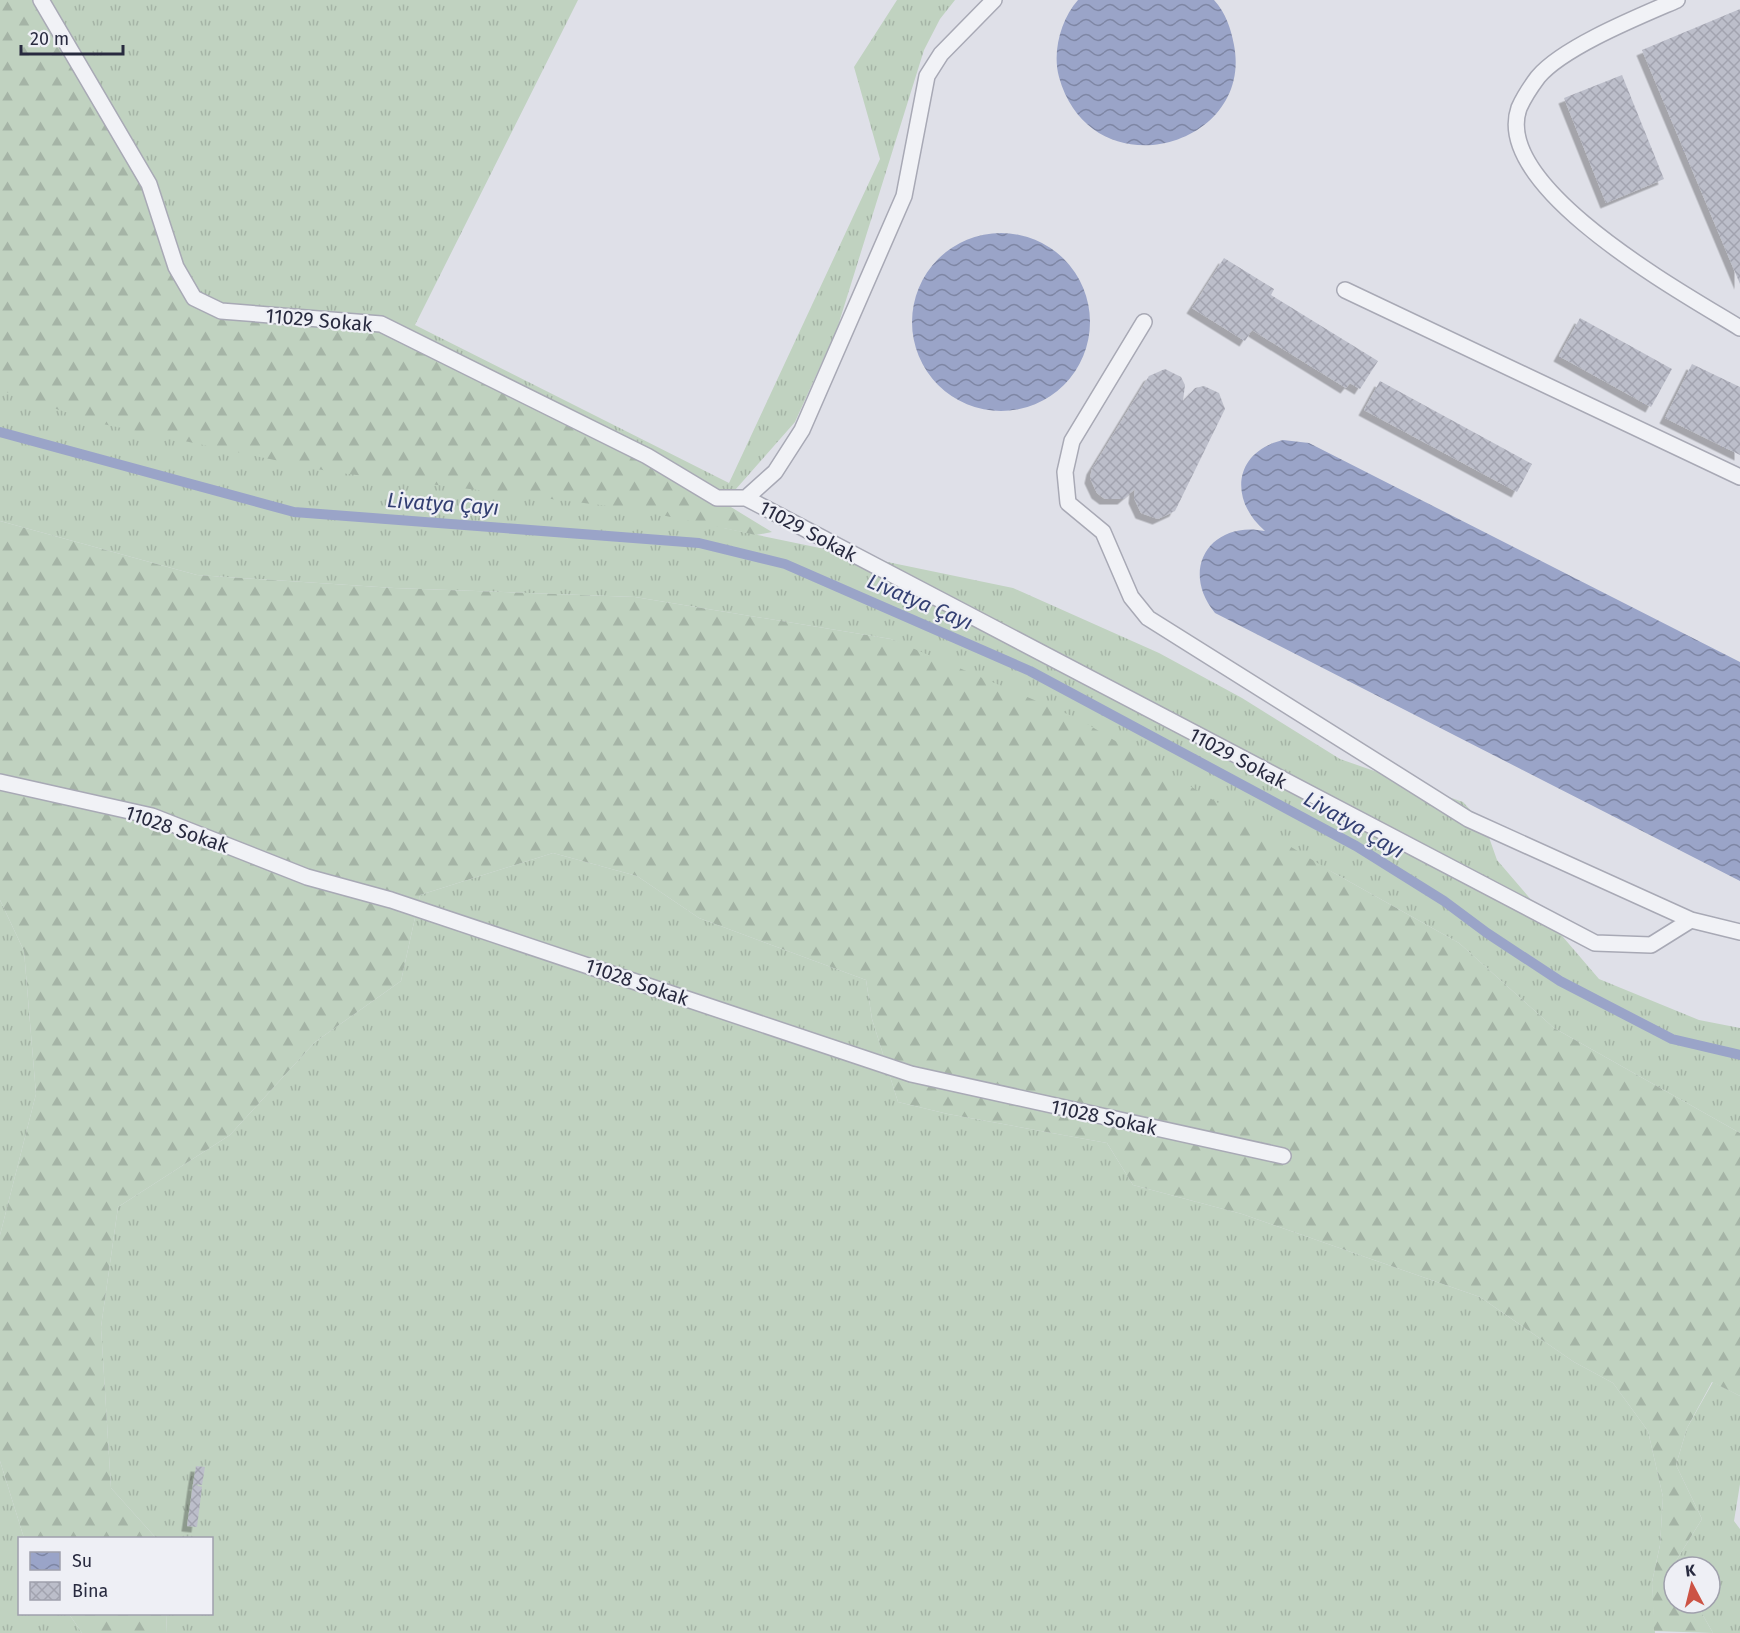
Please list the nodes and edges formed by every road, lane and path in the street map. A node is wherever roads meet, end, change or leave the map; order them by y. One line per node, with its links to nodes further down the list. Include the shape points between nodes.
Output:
1 (41, 0): 8 (lane, 11029 Sokak, via 149,184 176,267 194,298 221,311 381,324 646,456 717,498)
2 (994, 0): 8 (lane, via 941,54 927,76 904,196 802,430 775,472)
3 (1677, 0): 6 (lane, via 1566,54 1539,76 1519,109 1517,133 1528,163 1574,218 1642,268)
4 (1345, 290): 7 (lane)
5 (1144, 322): 10 (lane, via 1072,441 1065,472 1068,503 1103,532 1131,597 1148,618 1468,819)
6 (1740, 328)
7 (1740, 477)
8 (746, 498): 10 (lane, 11029 Sokak, via 1595,943 1651,945)
9 (0, 782): 12 (lane, 11028 Sokak, via 152,816 307,877 391,900 911,1074)
10 (1691, 920): 11 (lane)
11 (1740, 932)
12 (1283, 1156)

